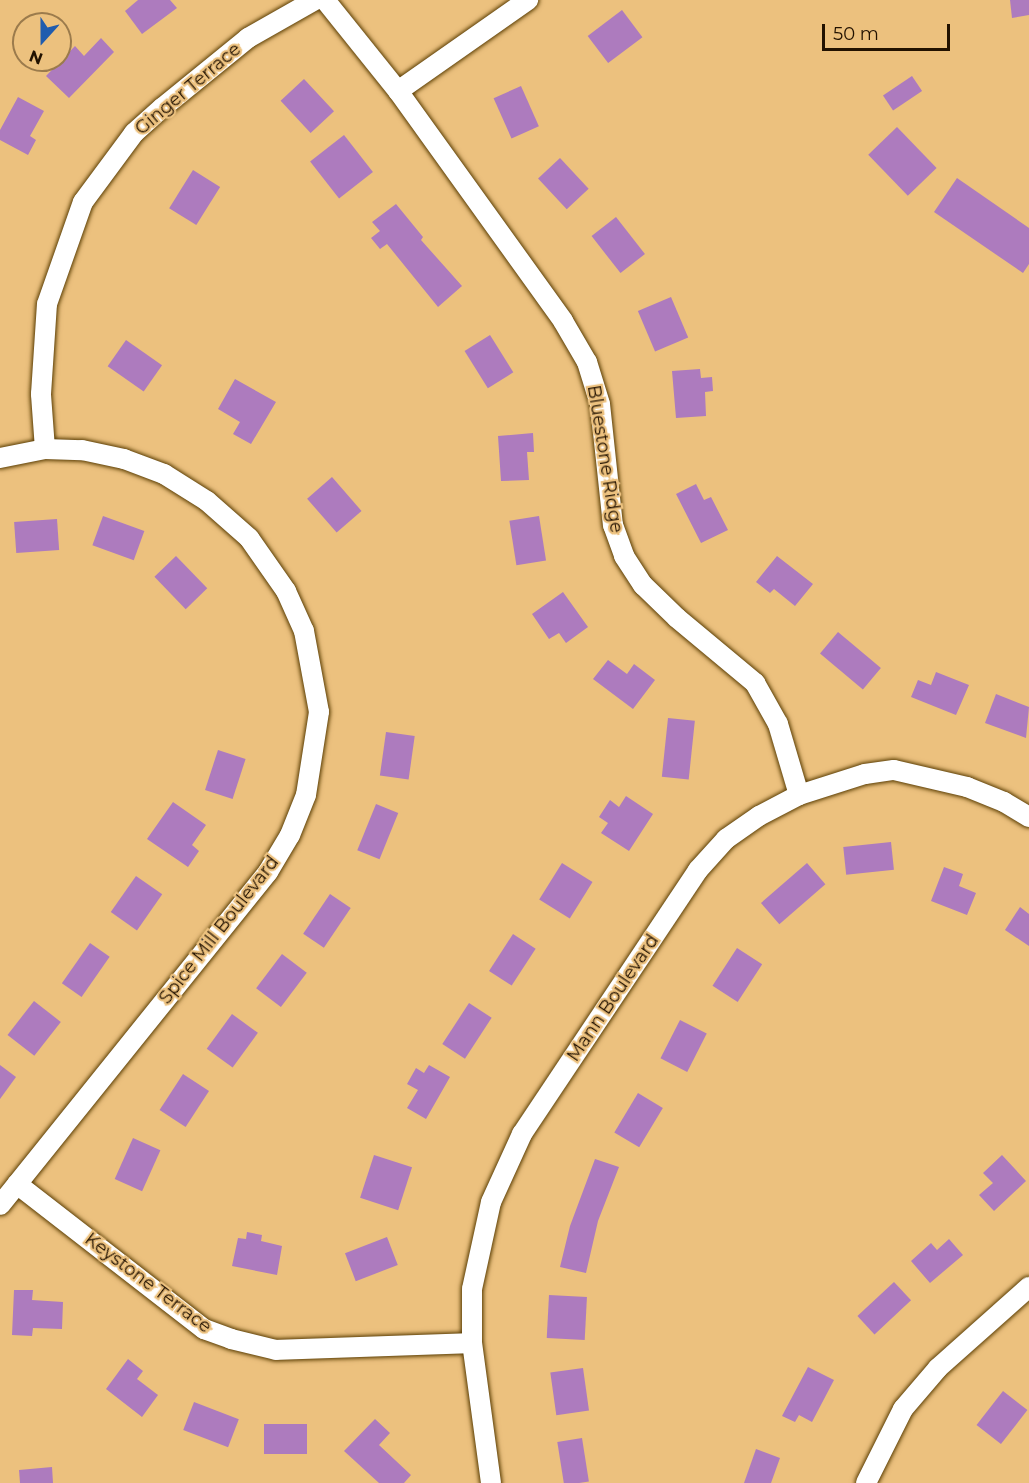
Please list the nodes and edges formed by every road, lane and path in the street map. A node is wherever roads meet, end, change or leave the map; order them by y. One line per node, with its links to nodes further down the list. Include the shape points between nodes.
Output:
1 (315, 0): 5 (street, Ginger Terrace, via 249,38 162,108 134,133 83,202 47,304 41,394)
2 (325, 0): 4 (street, Bluestone Ridge)
3 (528, 0): 4 (street)
4 (398, 92): 7 (street, Bluestone Ridge, via 562,321 587,362 600,404 613,525 624,556 643,585 754,683 778,724)
5 (45, 448): 6 (street, Spice Mill Boulevard); 9 (street, Spice Mill Boulevard, via 82,450 124,459 164,474 207,501 249,538 286,591 304,631 318,712 306,795 290,835 268,872)
6 (0, 458)
7 (799, 795): 8 (street, Mann Boulevard, via 865,774 894,770 967,787); 12 (street, Mann Boulevard, via 726,839 698,870 522,1134 492,1202 472,1289)
8 (1029, 817)
9 (17, 1184): 10 (street, Spice Mill Boulevard); 12 (street, Keystone Terrace, via 204,1329 231,1339 276,1350)
10 (0, 1205)
11 (1029, 1287): 14 (street, via 938,1368 903,1409)
12 (472, 1343): 13 (street, Mann Boulevard)
13 (491, 1483)
14 (866, 1483)

